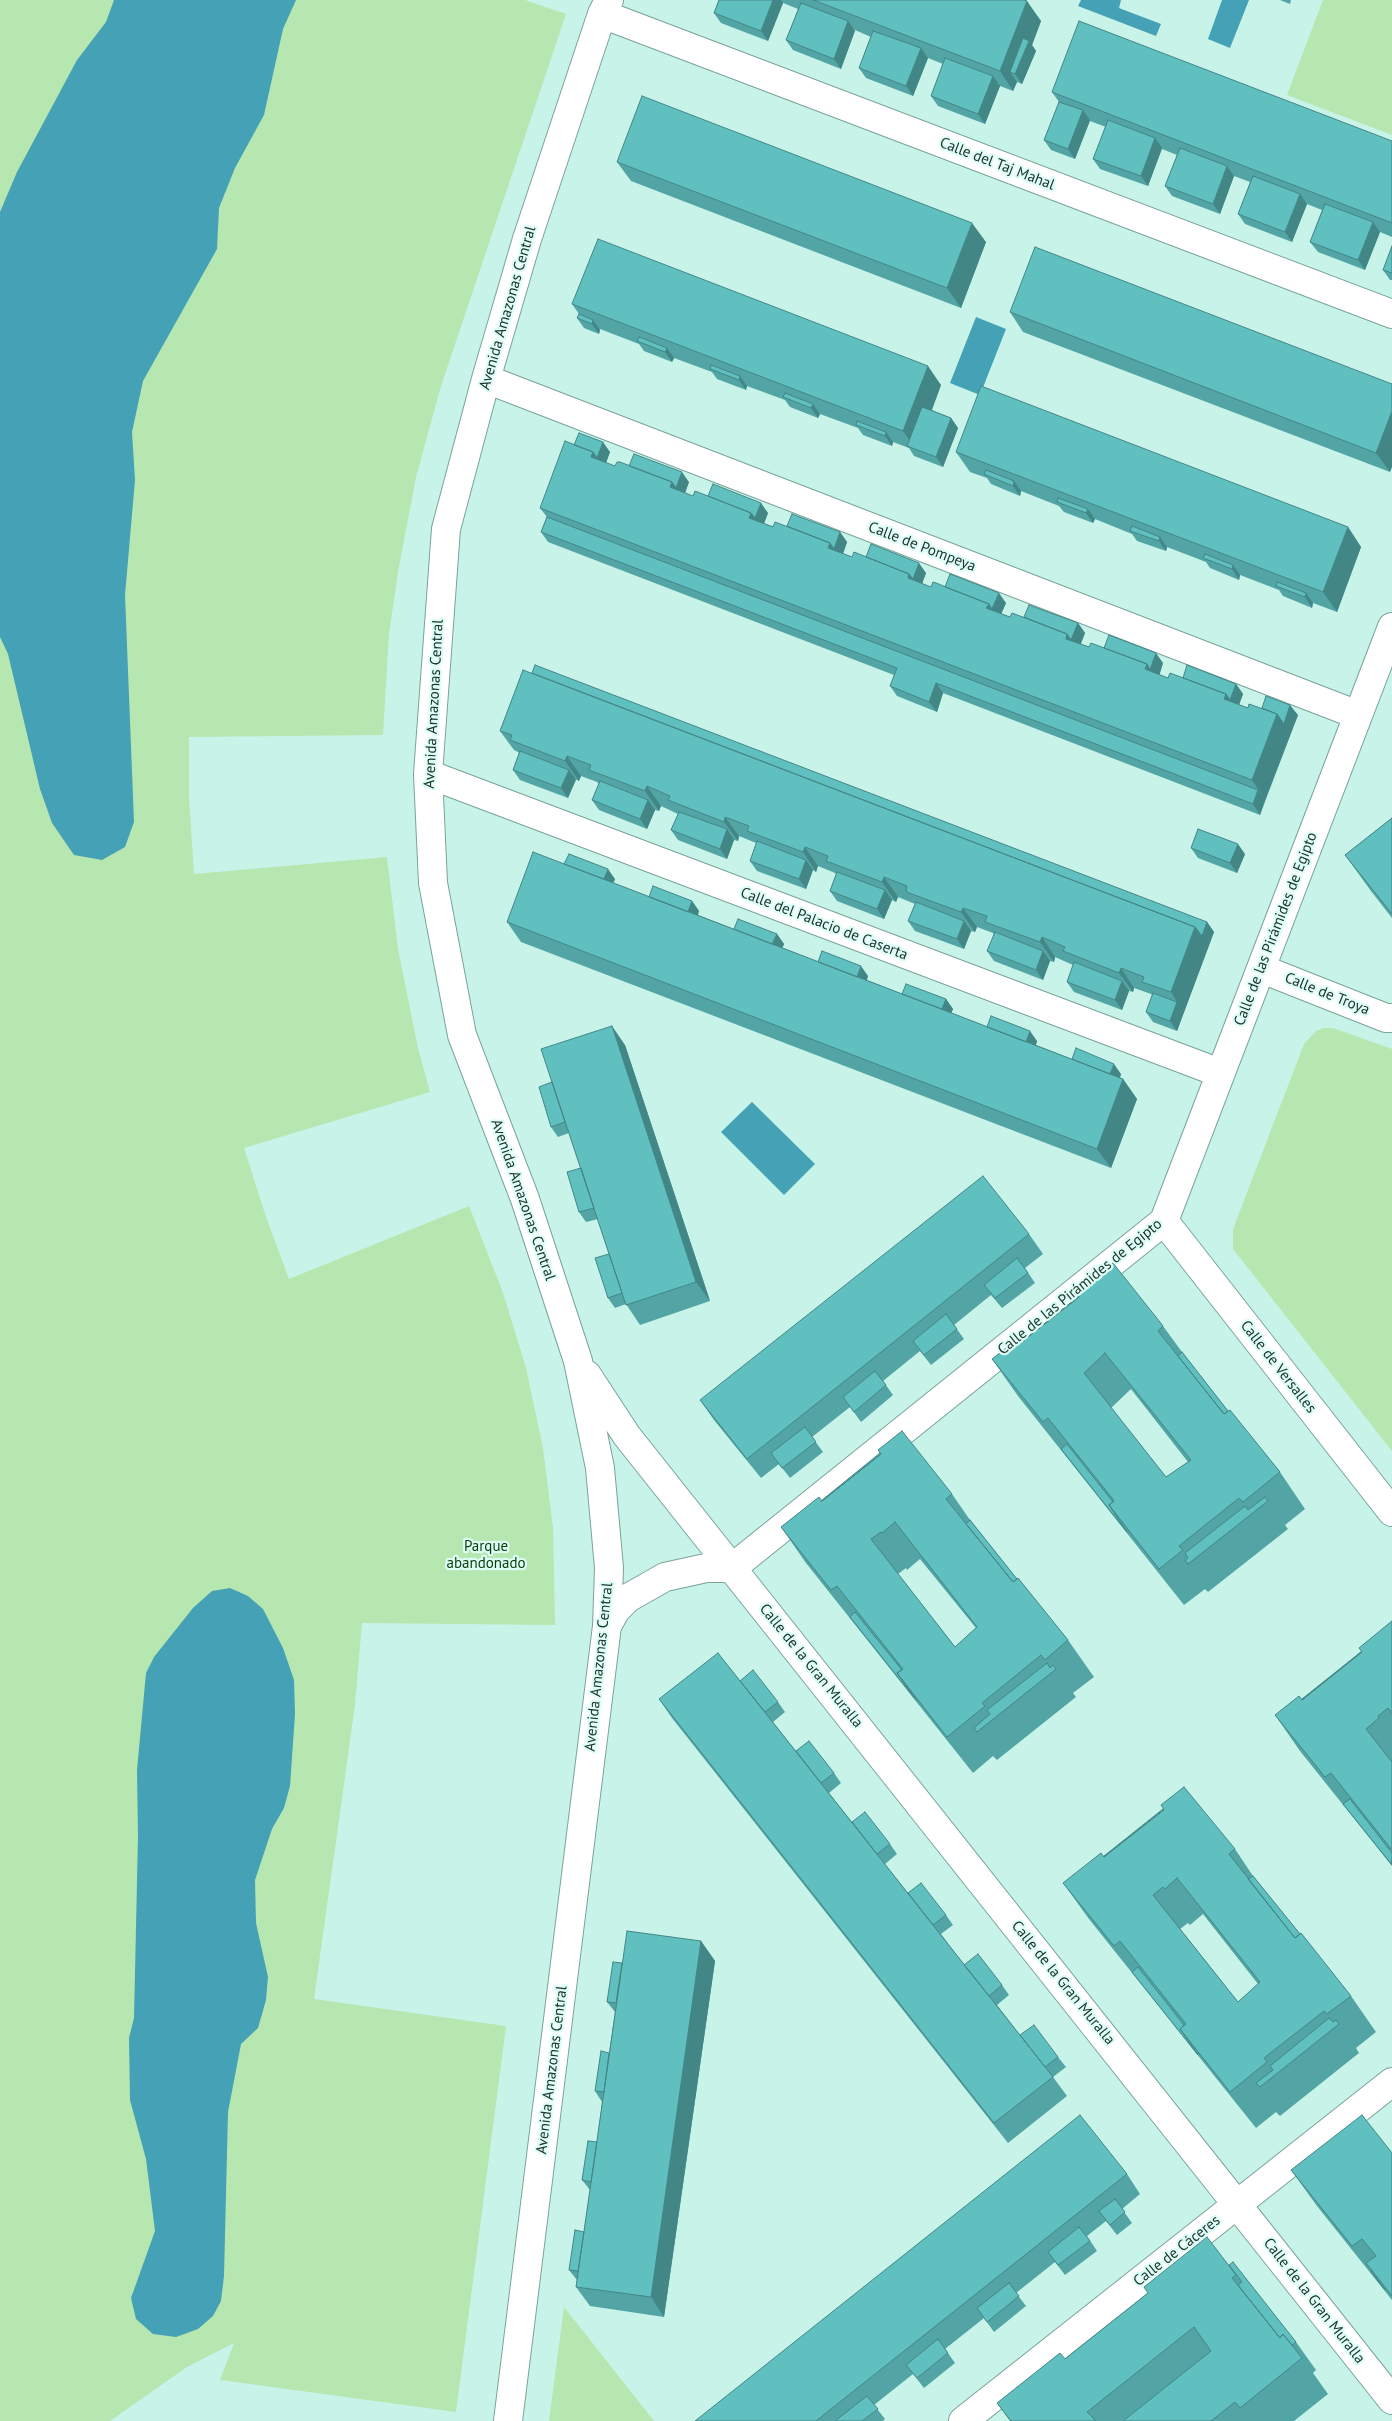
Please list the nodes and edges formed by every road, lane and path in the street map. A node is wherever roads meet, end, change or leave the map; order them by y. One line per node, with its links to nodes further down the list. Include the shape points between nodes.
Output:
1 (606, 7): 2 (street, Calle del Taj Mahal); 3 (street, Avenida Amazonas Central, via 527,239)
2 (1392, 314)
3 (486, 379): 5 (street, Calle de Pompeya); 6 (street, Avenida Amazonas Central, via 446,530)
4 (1392, 627): 5 (street, Calle de las Pirámides de Egipto)
5 (1358, 715): 7 (street, Calle de las Pirámides de Egipto)
6 (428, 774): 9 (street, Calle del Palacio de Caserta); 11 (street, Avenida Amazonas Central, via 433,883 462,1035 525,1199)
7 (1262, 969): 8 (street, Calle de Troya); 9 (street, Calle de las Pirámides de Egipto)
8 (1392, 1018)
9 (1220, 1073): 10 (street, Calle de las Pirámides de Egipto)
10 (1164, 1221): 12 (street, Calle de Versalles); 13 (street, Calle de las Pirámides de Egipto)
11 (578, 1361): 13 (street, Calle de la Gran Muralla, via 627,1436); 14 (street, Avenida Amazonas Central, via 598,1459 605,1518 609,1568)
12 (1392, 1512)
13 (732, 1568): 14 (street, via 706,1568 665,1577 628,1598); 16 (street, Calle de la Gran Muralla)
14 (607, 1626): 18 (street, Avenida Amazonas Central)
15 (1392, 2082): 16 (street, Calle de Cáceres)
16 (1238, 2203): 17 (street, Calle de la Gran Muralla); 19 (street, Calle de Cáceres)
17 (1392, 2400)
18 (508, 2421)
19 (963, 2421)

